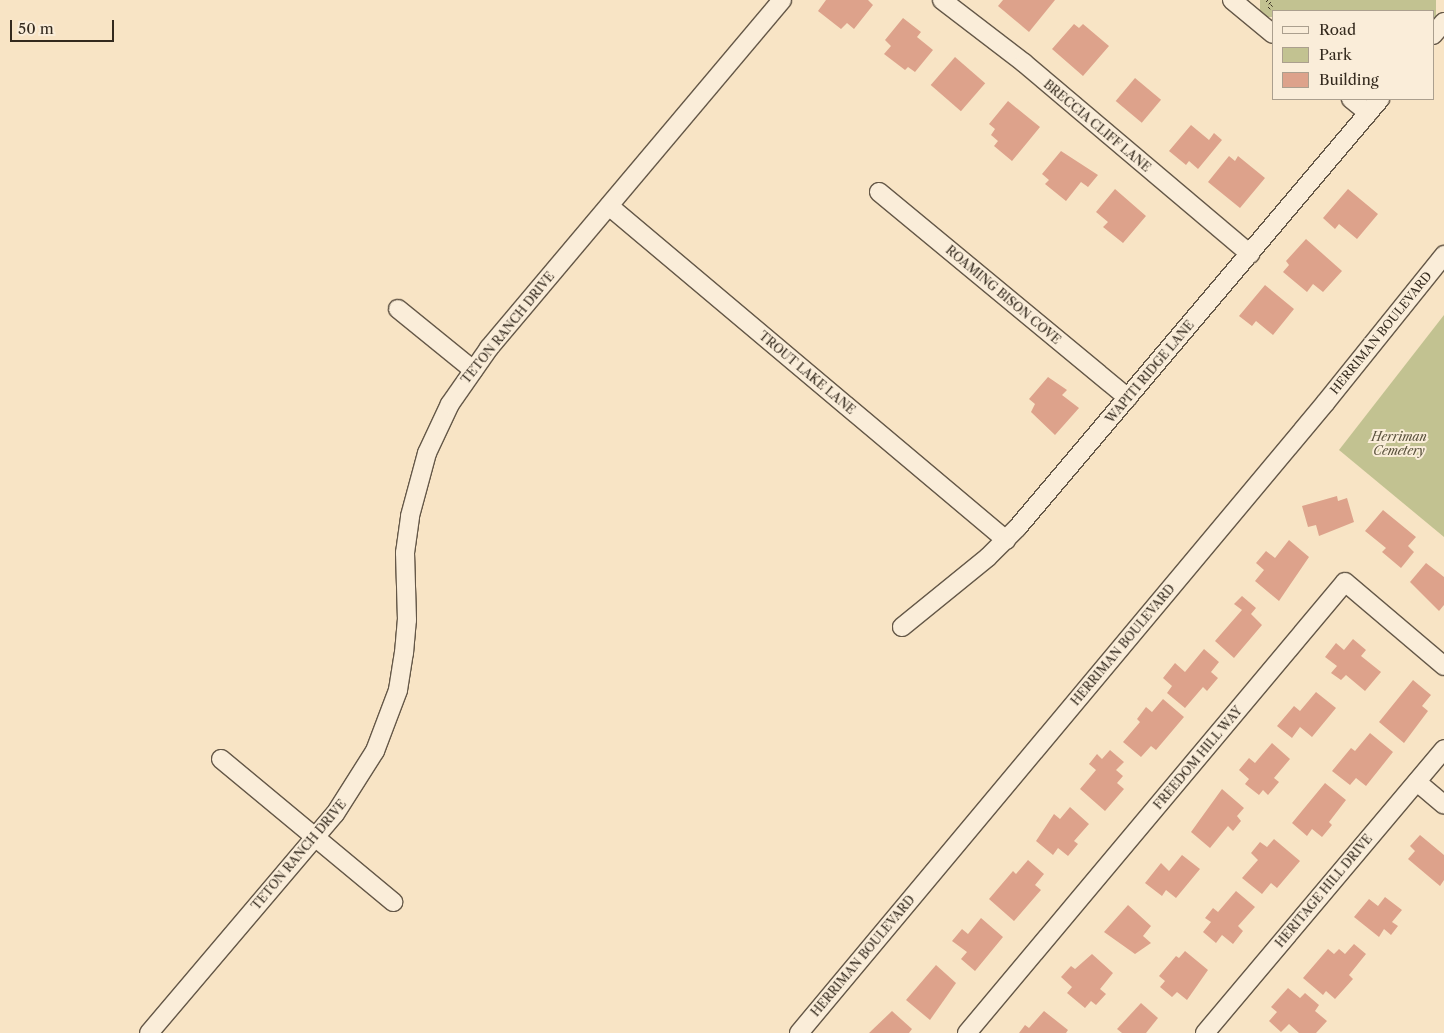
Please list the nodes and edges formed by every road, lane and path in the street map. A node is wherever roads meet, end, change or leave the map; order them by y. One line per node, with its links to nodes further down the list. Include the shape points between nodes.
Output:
1 (782, 0): 13 (street, TETON RANCH DRIVE)
2 (942, 0): 14 (street, BRECCIA CLIFF LANE, via 1024,63)
3 (1232, 0): 7 (street)
4 (1268, 0): 5 (path, via 1272,5)
5 (1268, 11)
6 (1444, 22): 8 (street)
7 (1272, 33)
8 (1434, 34)
9 (1352, 100): 11 (street)
10 (1379, 100): 11 (street, WAPITI RIDGE LANE)
11 (1368, 113): 14 (street, WAPITI RIDGE LANE)
12 (879, 192): 18 (street, ROAMING BISON COVE)
13 (609, 206): 17 (street, TETON RANCH DRIVE); 19 (street, TROUT LAKE LANE)
14 (1250, 254): 18 (street, WAPITI RIDGE LANE)
15 (1444, 255): 30 (street, HERRIMAN BOULEVARD, via 1326,402)
16 (398, 309): 17 (street)
17 (473, 370): 26 (street, TETON RANCH DRIVE, via 439,423 414,497 405,553 404,653 398,690 388,721 362,776)
18 (1128, 398): 19 (street, WAPITI RIDGE LANE)
19 (1006, 540): 20 (street, WAPITI RIDGE LANE)
20 (902, 626)
21 (1444, 666): 31 (street, FREEDOM HILL WAY, via 1345,582)
22 (1444, 749): 24 (street, HERITAGE HILL DRIVE)
23 (221, 759): 26 (street)
24 (1417, 782): 25 (street); 28 (street, HERITAGE HILL DRIVE)
25 (1444, 804)
26 (315, 838): 27 (street); 29 (street, TETON RANCH DRIVE)
27 (393, 902)
28 (1213, 1030)
29 (149, 1033)
30 (799, 1033)
31 (967, 1033)

